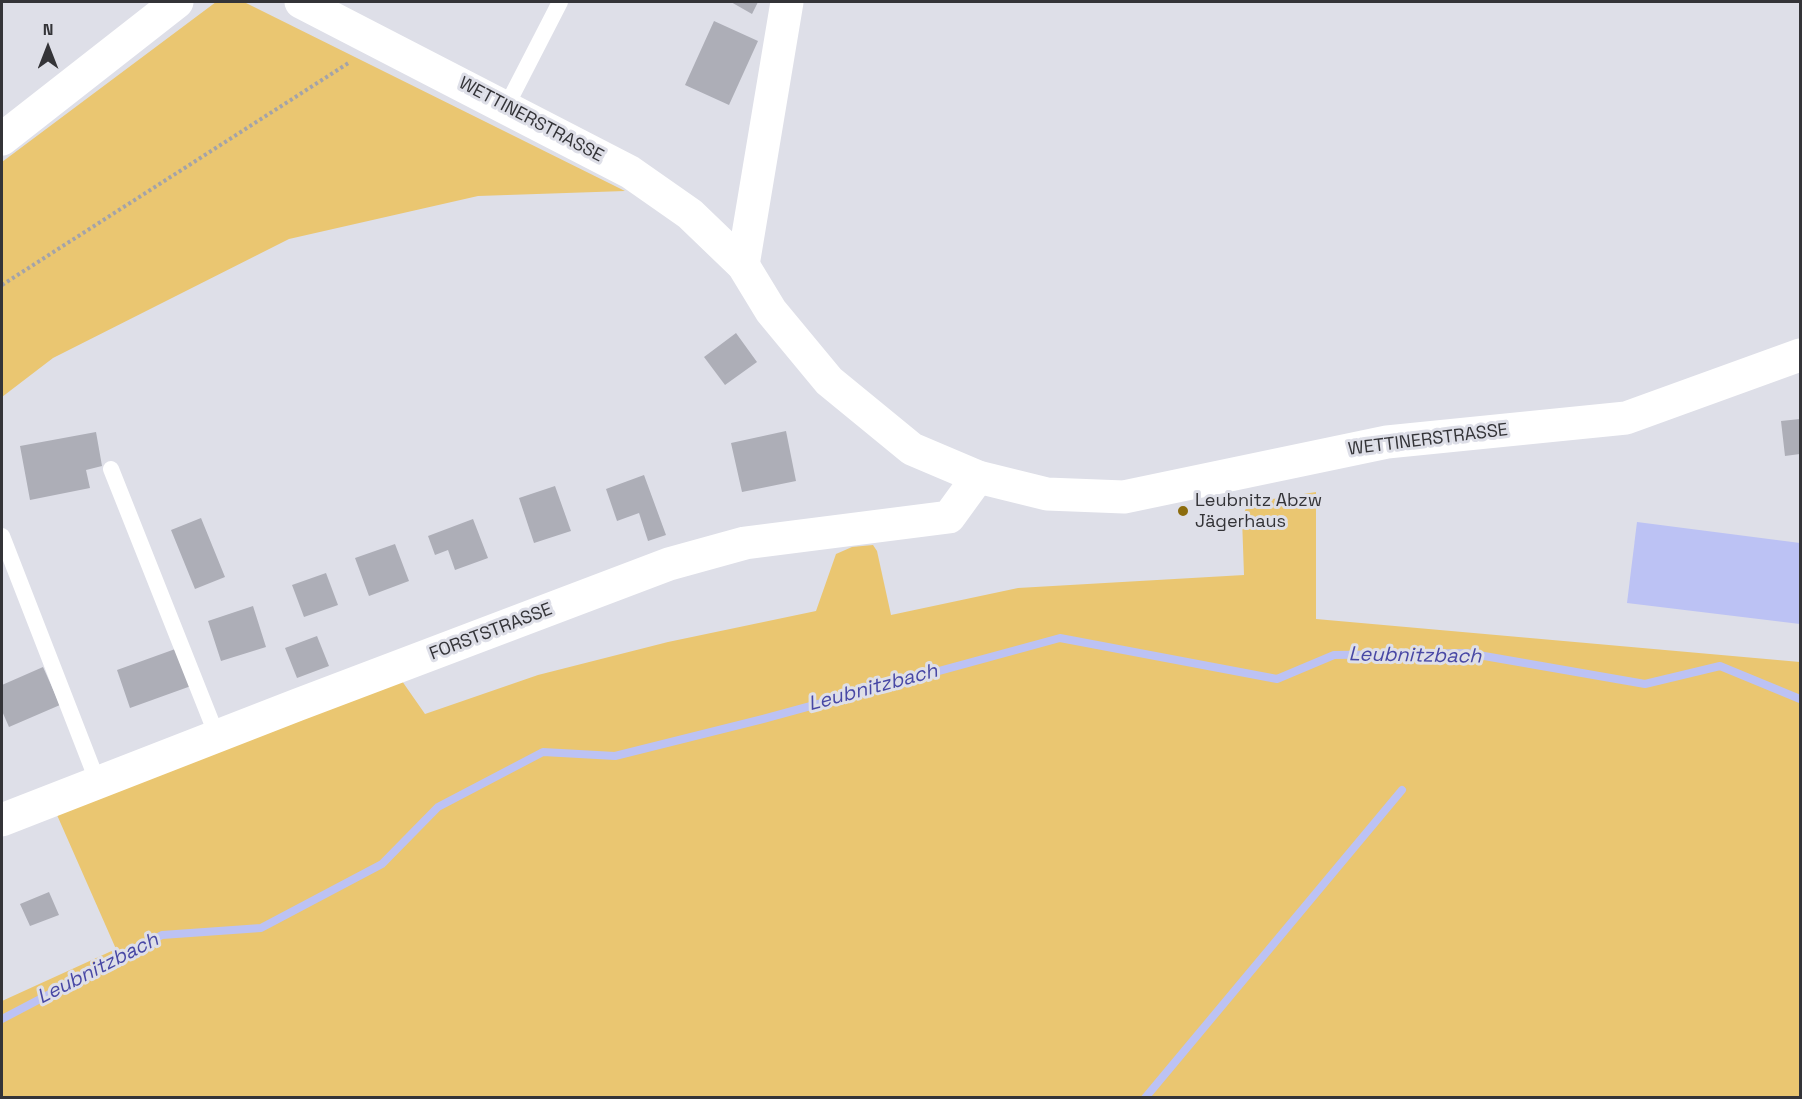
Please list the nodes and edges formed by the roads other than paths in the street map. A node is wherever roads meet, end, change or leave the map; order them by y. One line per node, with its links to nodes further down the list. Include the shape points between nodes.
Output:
1 (177, 2): 6 (street)
2 (301, 2): 5 (street, WETTINERSTRASSE)
3 (560, 2): 5 (lane)
4 (788, 2): 7 (street)
5 (506, 107): 7 (street, WETTINERSTRASSE, via 630,172 690,214)
6 (2, 139)
7 (743, 265): 10 (street, WETTINERSTRASSE, via 771,311 829,381 912,449)
8 (1800, 355): 10 (street, WETTINERSTRASSE, via 1626,418 1387,442 1124,497 1047,494)
9 (111, 469): 12 (lane)
10 (978, 477): 12 (street, FORSTSTRASSE, via 949,517 745,543 669,564)
11 (2, 536): 13 (lane)
12 (217, 736): 13 (street, FORSTSTRASSE)
13 (98, 783): 14 (street, FORSTSTRASSE)
14 (2, 820)

